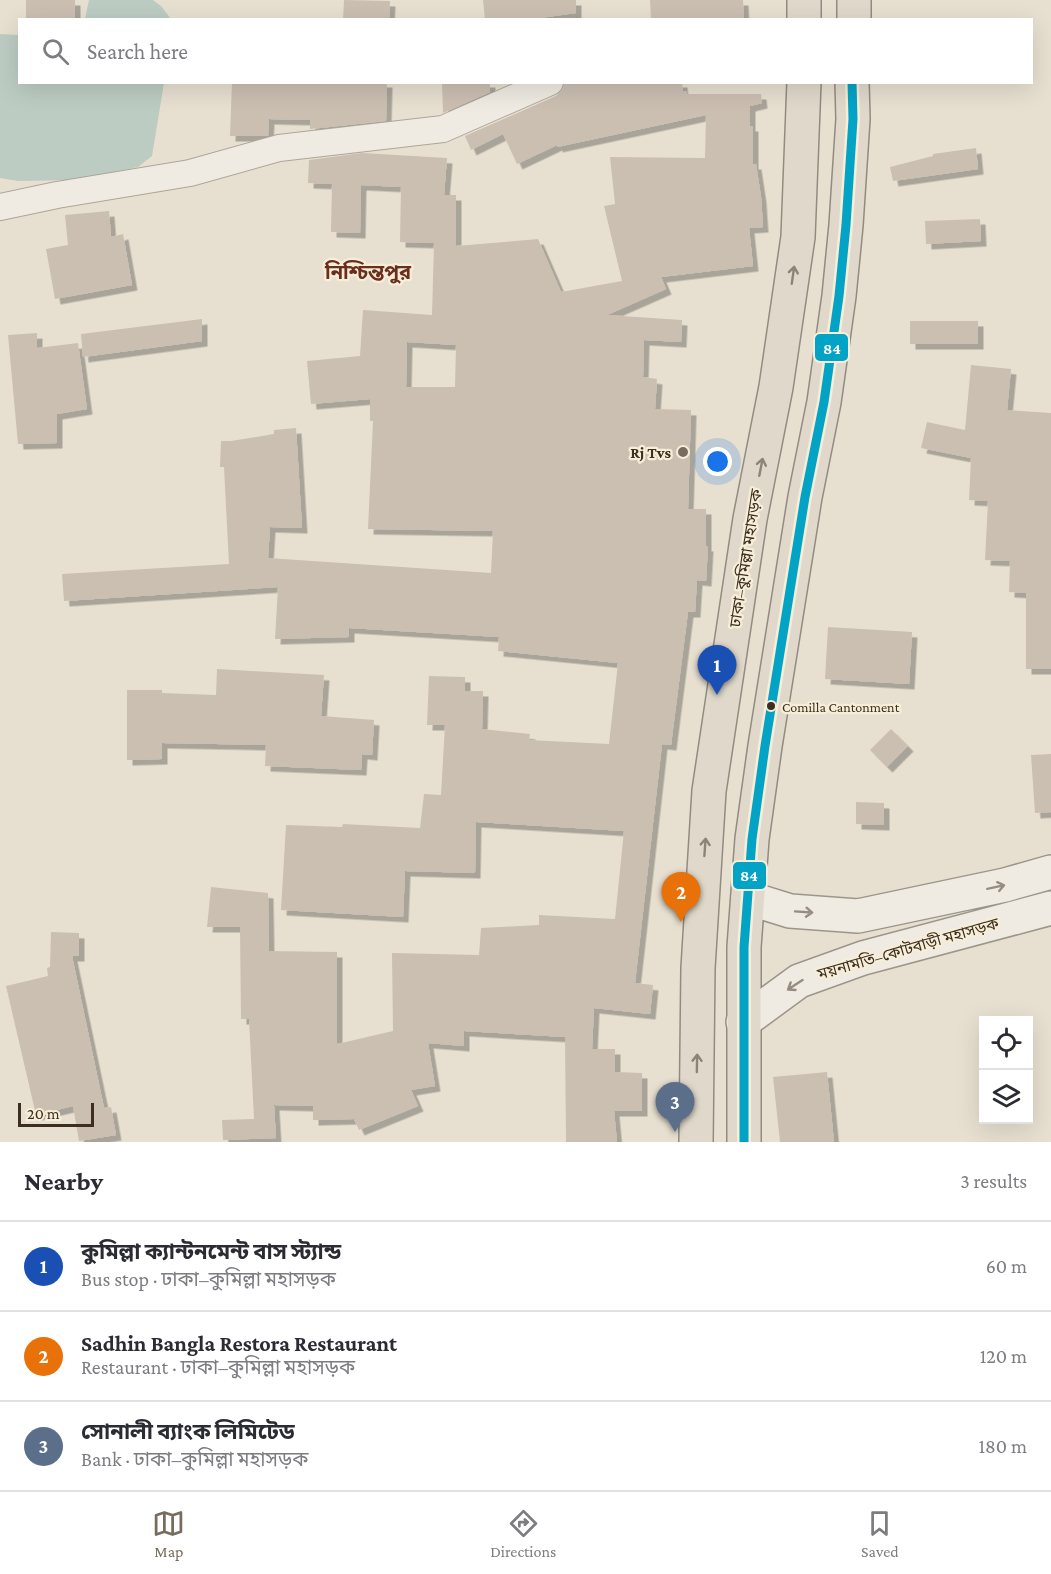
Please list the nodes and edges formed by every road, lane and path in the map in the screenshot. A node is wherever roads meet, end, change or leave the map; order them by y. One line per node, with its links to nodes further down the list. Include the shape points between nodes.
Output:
1 (804, 0): 3 (highway)
2 (854, 0): 4 (highway)
3 (804, 18)
4 (854, 18)
5 (545, 84): 8 (street, via 443,129 279,148 190,173)
6 (804, 84): 13 (highway, ঢাকা–কুমিল্লা মহাসড়ক, one-way to 6, via 698,968 709,791 750,519 777,387 798,237)
7 (852, 84): 10 (highway, via 853,119 839,296 765,746)
8 (0, 207)
9 (1051, 872): 10 (main road, one-way to 9, via 790,911 858,916)
10 (748, 898): 12 (highway)
11 (1051, 908): 12 (main road, ময়নামতি–কোটবাড়ী মহাসড়ক, one-way to 12, via 863,958 799,981)
12 (743, 1022): 14 (highway)
13 (696, 1142)
14 (744, 1142)

